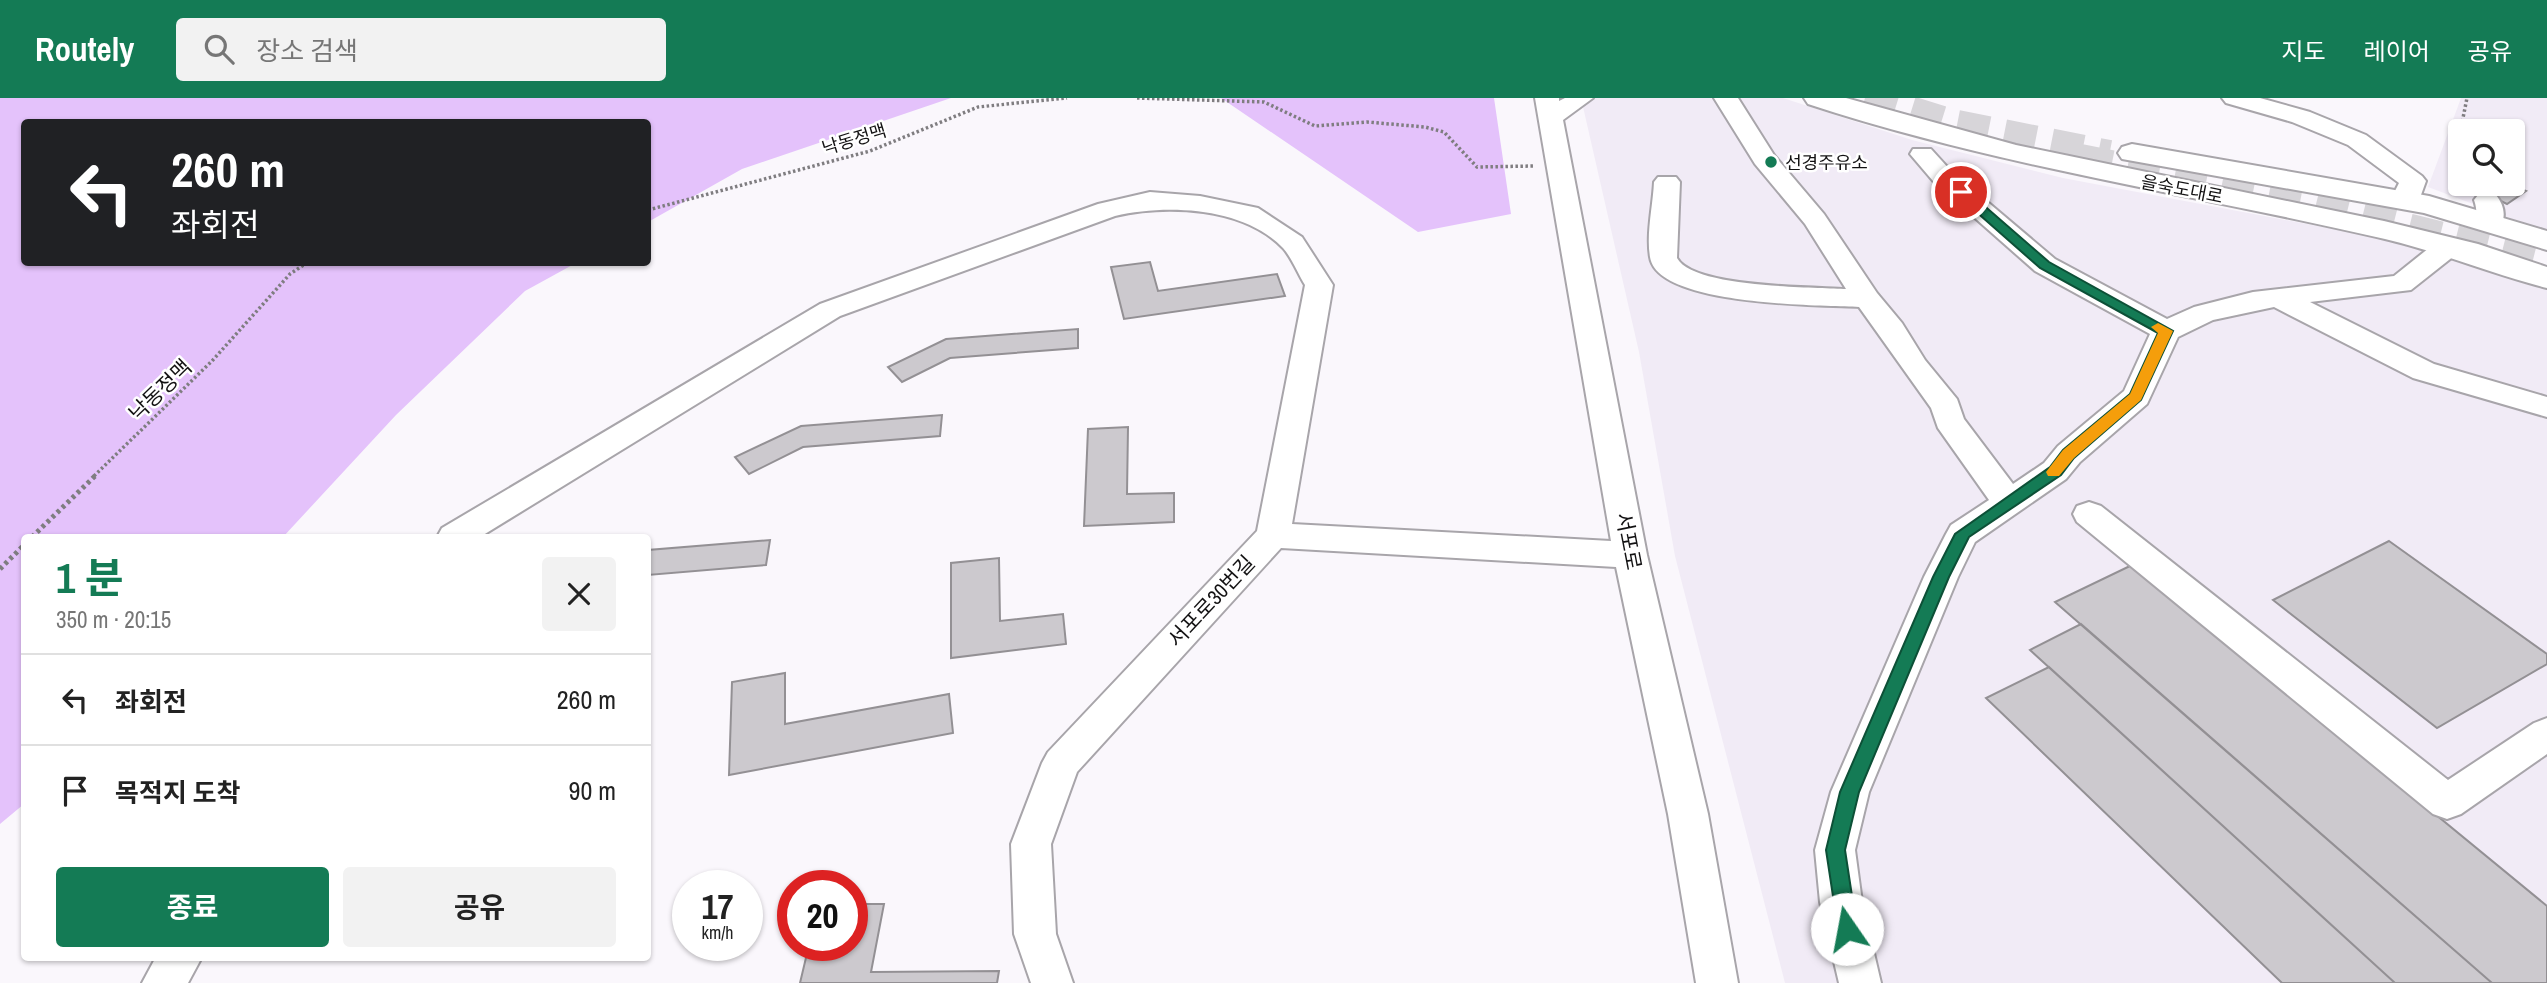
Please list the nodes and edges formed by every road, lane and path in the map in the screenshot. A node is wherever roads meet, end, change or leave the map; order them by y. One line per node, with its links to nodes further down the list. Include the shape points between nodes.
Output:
1 (1067, 98): 15 (path, 낙동정맥, via 978,107 870,151)
2 (1137, 98): 12 (path, via 1264,102 1315,126 1367,122 1425,127 1444,132 1477,167)
3 (1581, 98): 9 (street)
4 (1726, 98): 21 (street, via 1764,159 1815,220)
5 (1818, 98): 17 (main road, 을숙도대로, via 1979,146)
6 (1898, 98): 14 (main road, 을숙도대로, via 2016,131)
7 (2234, 98): 14 (street, via 2301,117 2357,140 2413,181)
8 (2467, 98): 10 (path)
9 (1549, 107): 12 (street, 서포로)
10 (2463, 119)
11 (1922, 154): 22 (street, via 2045,265)
12 (1560, 164): 30 (street, 서포로)
13 (1667, 182): 21 (street, via 1663,258 1669,269 1710,286)
14 (2408, 201): 16 (main road, 을숙도대로, via 2488,211)
15 (651, 209)
16 (2547, 241)
17 (2449, 246): 19 (main road, 을숙도대로); 20 (street, via 2401,284)
18 (302, 266): 26 (path, 낙동정맥)
19 (2547, 278)
20 (2276, 297): 22 (street, via 2204,313); 23 (street, via 2407,364)
21 (1867, 299): 24 (street, via 1946,405 1950,421)
22 (2166, 331): 24 (street, via 2136,397 2068,454 2055,471)
23 (2547, 407)
24 (2010, 504): 37 (street, via 1963,534 1850,792 1835,850 1841,902)
25 (2089, 514): 32 (street, via 2447,802)
26 (35, 534)
27 (459, 534): 28 (street, via 830,310 1107,210 1150,200 1249,214 1293,243 1319,285)
28 (1273, 535): 30 (street); 35 (street, 서포로30번길, via 1061,763 1031,844 1035,934)
29 (21, 548): 31 (path)
30 (1630, 555): 36 (street, 서포로, via 1688,814)
31 (0, 569)
32 (2547, 734)
33 (178, 961): 34 (street)
34 (163, 983)
35 (1052, 983)
36 (1717, 983)
37 (1860, 983)

